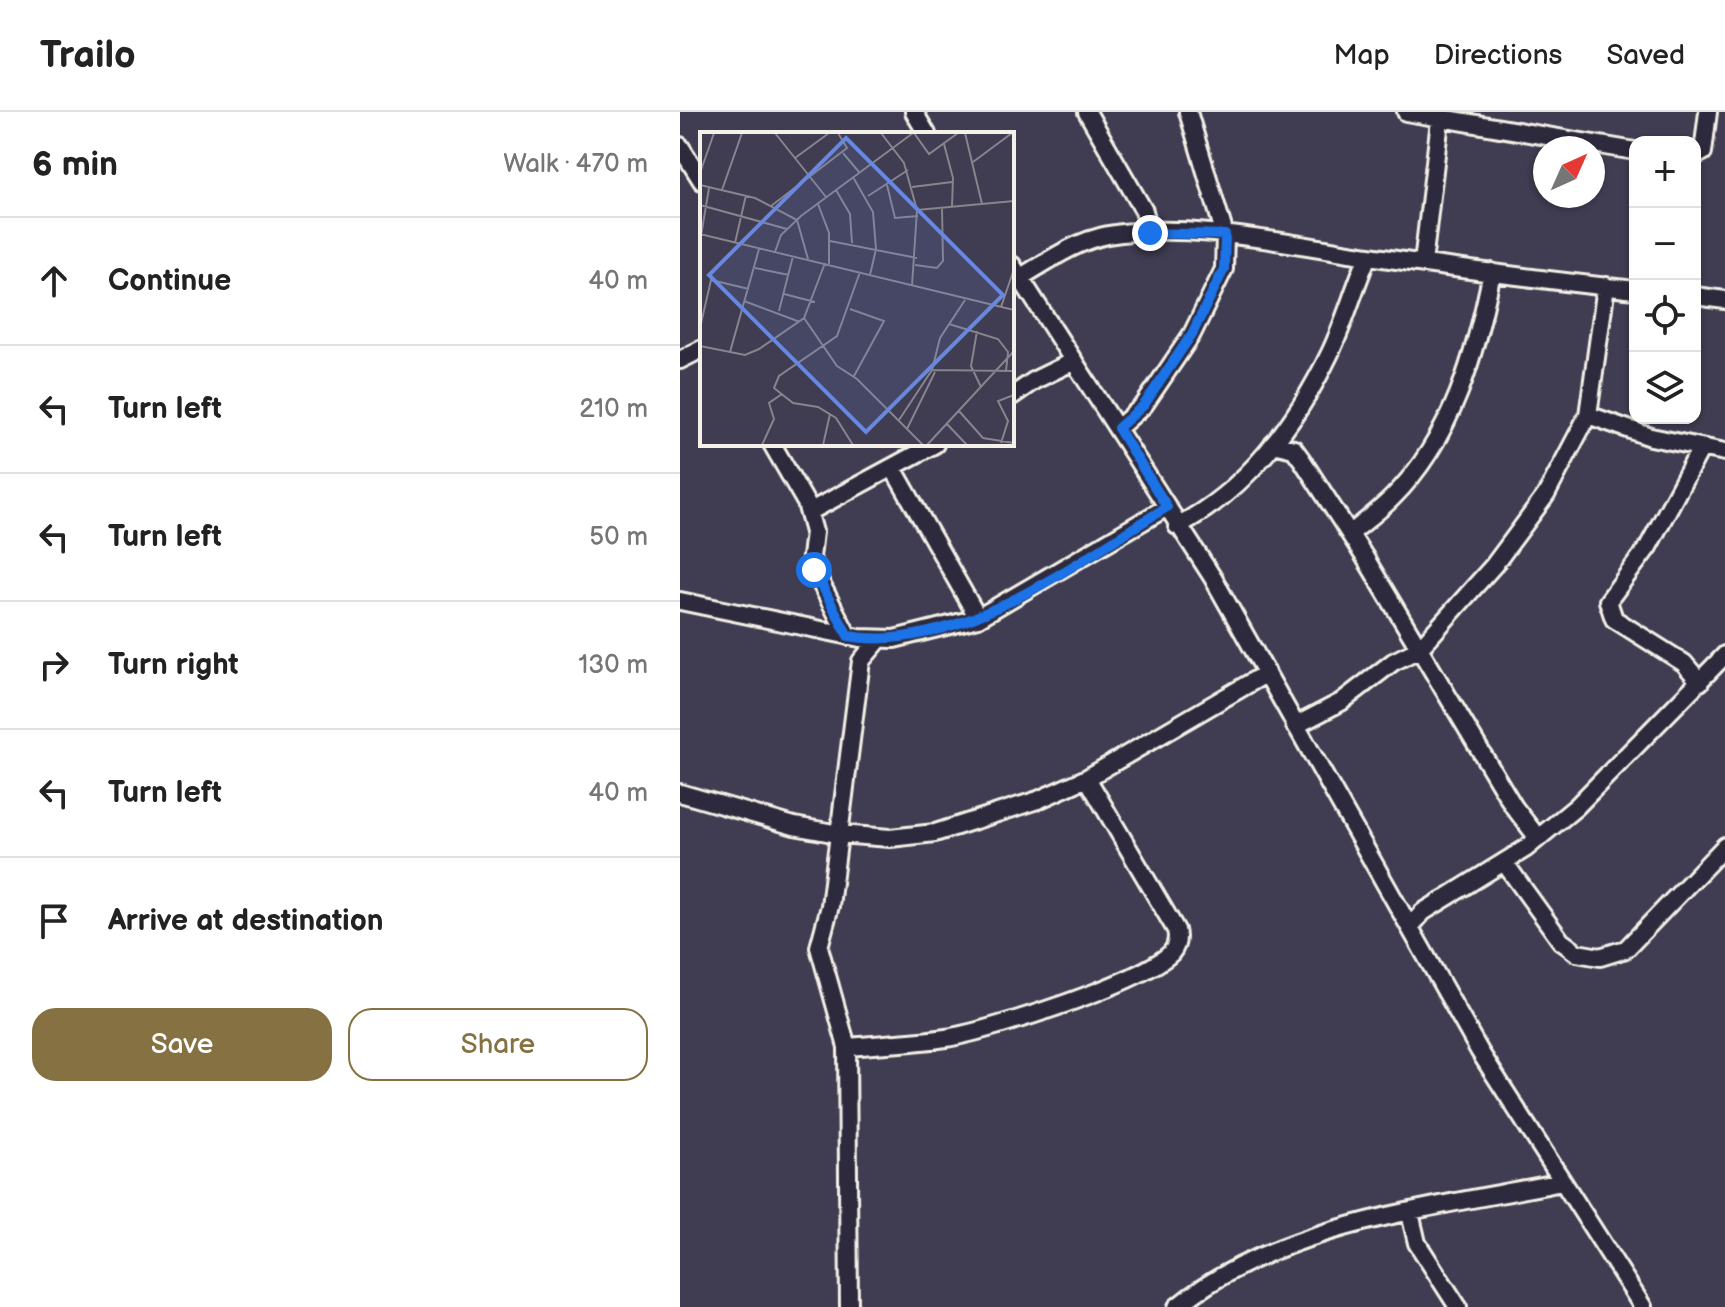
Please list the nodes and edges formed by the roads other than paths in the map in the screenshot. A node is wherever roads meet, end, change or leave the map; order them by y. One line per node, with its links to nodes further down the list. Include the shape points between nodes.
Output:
1 (914, 112): 7 (street)
2 (1087, 112): 12 (street, via 1144,211)
3 (1188, 112): 13 (street)
4 (1406, 112): 6 (street)
5 (1708, 112): 10 (street)
6 (1441, 114): 9 (street); 15 (street)
7 (926, 132)
8 (680, 146): 11 (street)
9 (1629, 150)
10 (1701, 153)
11 (700, 178)
12 (1150, 233): 13 (street); 16 (street, via 1106,235)
13 (1225, 235): 14 (street); 27 (street, via 1224,269 1192,334 1144,405)
14 (1368, 256): 15 (street); 28 (street, via 1331,352 1298,412)
15 (1423, 263): 17 (street)
16 (1016, 271): 24 (street)
17 (1492, 272): 18 (street); 37 (street, via 1471,365 1448,416 1393,497)
18 (1606, 286): 19 (street); 26 (street)
19 (1629, 289)
20 (1701, 297): 21 (street)
21 (1725, 300)
22 (700, 350): 23 (street)
23 (680, 360)
24 (1074, 361): 25 (street); 27 (street)
25 (1014, 395)
26 (1588, 415): 31 (street); 42 (street, via 1546,495 1494,565)
27 (1118, 428): 34 (street)
28 (1273, 444): 36 (street, via 1208,510); 37 (street, via 1294,449)
29 (773, 446): 35 (street)
30 (932, 446): 33 (street)
31 (1701, 448): 32 (street); 45 (street, via 1648,547 1608,601 1614,619 1684,663)
32 (1725, 452)
33 (893, 468): 35 (street); 39 (street)
34 (1167, 507): 36 (street); 39 (street)
35 (809, 512): 40 (street, via 814,570)
36 (1177, 526): 44 (street)
37 (1350, 534): 42 (street)
38 (680, 601): 40 (street)
39 (978, 618): 41 (street)
40 (848, 636): 41 (street)
41 (878, 641): 49 (street, via 861,661)
42 (1419, 649): 46 (street); 50 (street)
43 (1724, 658): 45 (street)
44 (1267, 673): 46 (street); 47 (street)
45 (1700, 682): 50 (street, via 1604,781)
46 (1295, 726): 53 (street)
47 (1087, 778): 49 (street, via 935,833 890,838); 54 (street, via 1176,930 1170,954 1127,979 1058,1006 948,1038)
48 (680, 793): 49 (street)
49 (839, 834): 54 (street, via 819,947)
50 (1538, 838): 52 (street)
51 (1725, 846): 52 (street, via 1626,949 1600,957 1577,953 1561,941)
52 (1504, 862): 53 (street, via 1423,912)
53 (1410, 927): 55 (street)
54 (847, 1047): 57 (street)
55 (1562, 1182): 56 (street); 60 (street)
56 (1410, 1213): 58 (street, via 1320,1234 1254,1261); 59 (street, via 1417,1243)
57 (849, 1307)
58 (1177, 1307)
59 (1458, 1307)
60 (1643, 1307)

